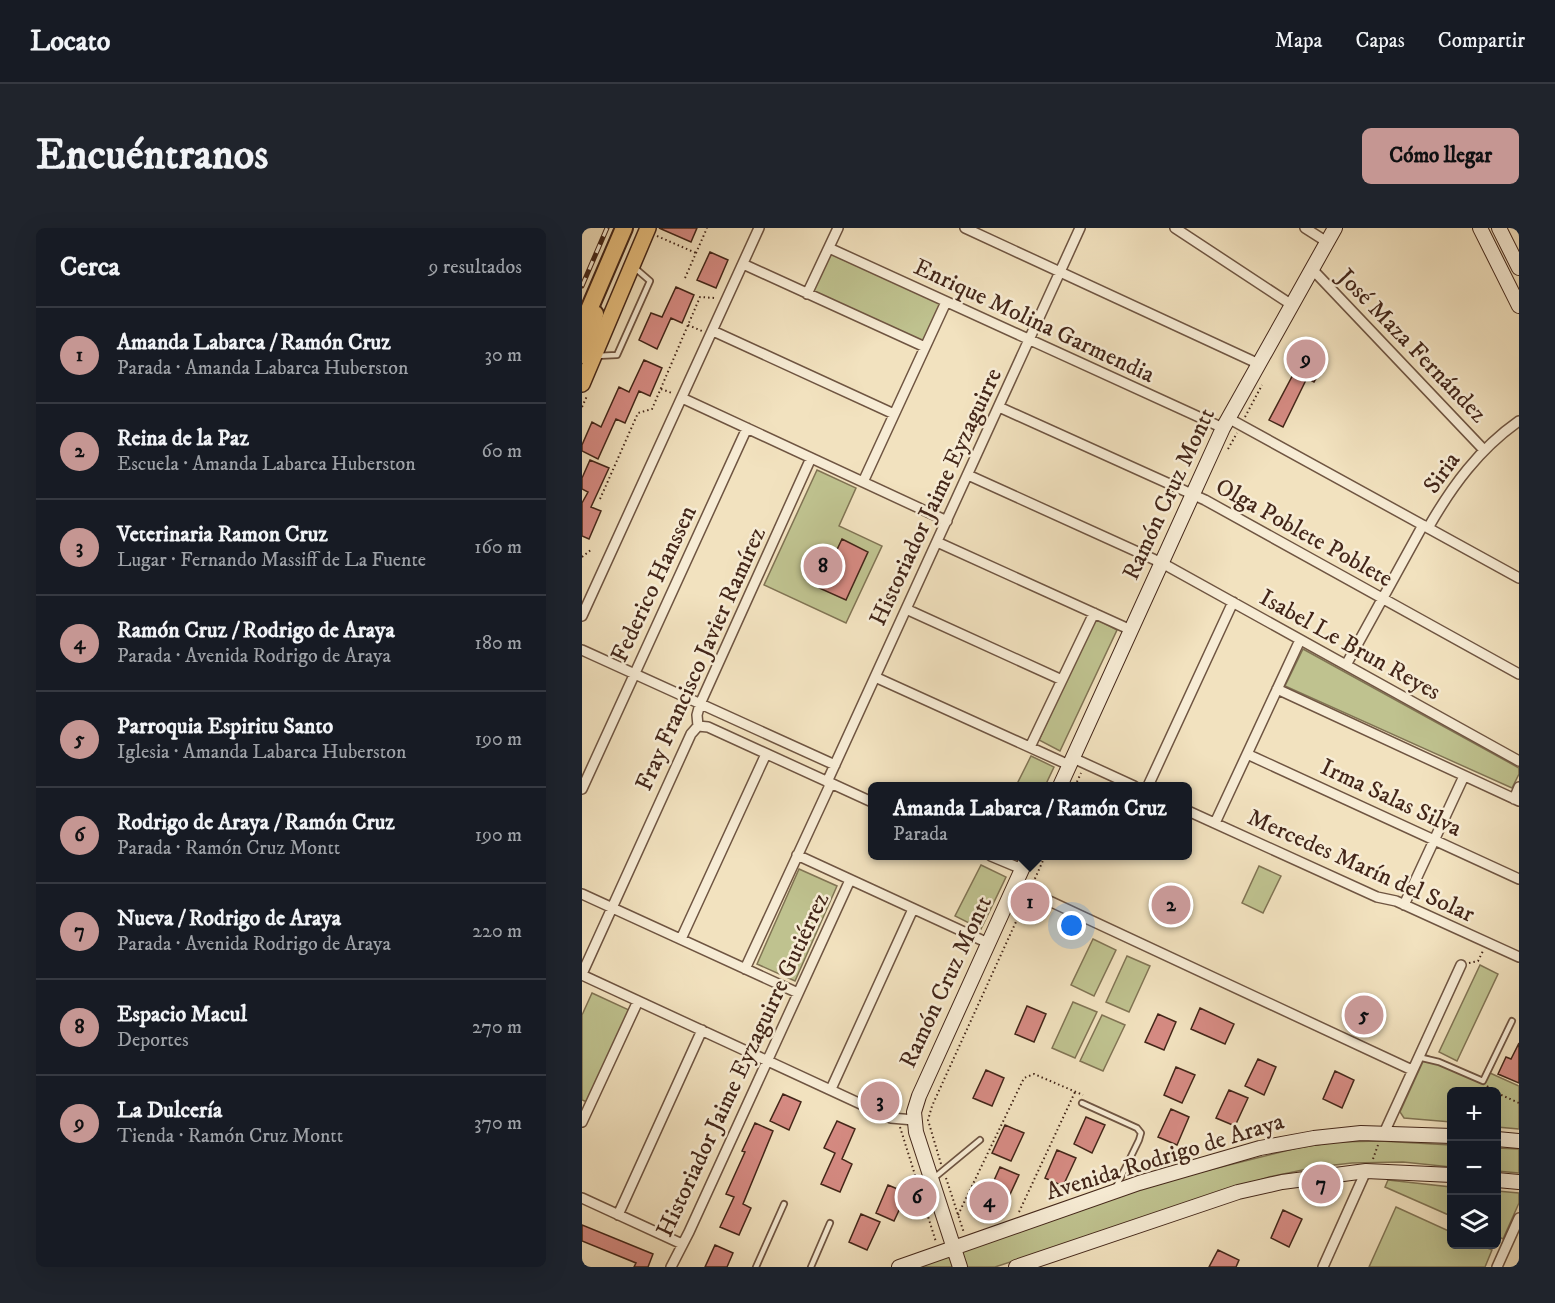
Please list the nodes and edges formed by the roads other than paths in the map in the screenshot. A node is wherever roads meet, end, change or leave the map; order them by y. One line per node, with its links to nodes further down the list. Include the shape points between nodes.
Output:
1 (624, 228): 14 (highway)
2 (759, 228): 15 (street)
3 (838, 228): 13 (street)
4 (965, 228): 19 (street)
5 (1080, 228): 19 (street, Historiador Jaime Eyzaguirre)
6 (1175, 228): 22 (street)
7 (1305, 228): 12 (street)
8 (1335, 228): 12 (street, Ramón Cruz Montt)
9 (1480, 228): 23 (street)
10 (1499, 228): 17 (street)
11 (648, 229): 16 (main road)
12 (1327, 242): 18 (street, Ramón Cruz Montt)
13 (829, 248): 20 (street); 21 (street, Enrique Molina Garmendia)
14 (608, 264): 24 (highway); 28 (highway)
15 (743, 264): 20 (street); 25 (street)
16 (632, 265): 28 (main road); 28 (lane, via 650,281 617,355)
17 (1519, 268)
18 (1312, 269): 22 (street, Ramón Cruz Montt); 37 (street, José Maza Fernández)
19 (1061, 272): 26 (street, Historiador Jaime Eyzaguirre); 29 (street)
20 (807, 294): 27 (street)
21 (946, 302): 26 (street, Enrique Molina Garmendia); 27 (street)
22 (1292, 304): 29 (street, Ramón Cruz Montt)
23 (1518, 304)
24 (582, 326)
25 (712, 333): 31 (street); 33 (street)
26 (1030, 340): 32 (street, Historiador Jaime Eyzaguirre); 35 (street, Enrique Molina Garmendia)
27 (925, 347): 33 (street)
28 (588, 356): 30 (main road)
29 (1259, 364): 35 (street, Ramón Cruz Montt)
30 (582, 384)
31 (682, 398): 36 (street); 51 (street)
32 (999, 407): 39 (street, Historiador Jaime Eyzaguirre); 41 (street, Olga Poblete Poblete)
33 (894, 414): 40 (street)
34 (1519, 421): 37 (street, Siria)
35 (1226, 423): 41 (street, Ramón Cruz Montt); 43 (street, Enrique Molina Garmendia)
36 (747, 428): 38 (street); 56 (street, Federico Hanssen)
37 (1484, 450): 43 (street, Siria)
38 (811, 458): 40 (street); 61 (street, Fray Francisco Javier Ramírez)
39 (968, 475): 42 (street, Historiador Jaime Eyzaguirre); 45 (street, Isabel Le Brun Reyes)
40 (863, 482): 42 (street)
41 (1192, 496): 45 (street, Ramón Cruz Montt); 47 (street, Olga Poblete Poblete)
42 (947, 521): 44 (street, Historiador Jaime Eyzaguirre)
43 (1425, 526): 46 (street, Enrique Molina Garmendia); 47 (street, Siria)
44 (937, 542): 49 (street, Historiador Jaime Eyzaguirre); 50 (street)
45 (1162, 563): 48 (street, Isabel Le Brun Reyes); 52 (street, Ramón Cruz Montt)
46 (1519, 578)
47 (1383, 598): 55 (street, Siria); 57 (street, Olga Poblete Poblete)
48 (1233, 602): 53 (street, Isabel Le Brun Reyes); 73 (street)
49 (906, 609): 58 (street, Historiador Jaime Eyzaguirre); 59 (street)
50 (1094, 613): 52 (street); 59 (street)
51 (582, 616)
52 (1131, 630): 67 (street, Ramón Cruz Montt)
53 (1300, 640): 55 (street, Isabel Le Brun Reyes); 60 (street)
54 (582, 650): 56 (street)
55 (1346, 665): 66 (street, Isabel Le Brun Reyes)
56 (634, 674): 61 (street); 75 (street, Federico Hanssen)
57 (1519, 674)
58 (875, 676): 63 (street); 68 (street, Historiador Jaime Eyzaguirre)
59 (1062, 680): 63 (street)
60 (1277, 689): 65 (street); 69 (street)
61 (700, 704): 62 (street, Fray Francisco Javier Ramírez); 68 (street)
62 (698, 726): 64 (street); 90 (street, Fray Francisco Javier Ramírez)
63 (1030, 747): 67 (street)
64 (766, 754): 70 (street); 92 (street)
65 (1247, 754): 79 (street); 80 (street, Irma Salas Silva)
66 (1519, 761)
67 (1071, 762): 71 (street, Ramón Cruz Montt); 72 (street)
68 (835, 765): 70 (street, Historiador Jaime Eyzaguirre)
69 (1464, 776): 77 (street); 80 (street)
70 (829, 782): 76 (street); 81 (street, Historiador Jaime Eyzaguirre)
71 (1062, 782)
72 (1124, 782)
73 (1150, 782)
74 (1519, 787): 77 (street)
75 (582, 789)
76 (868, 800)
77 (1516, 800)
78 (1192, 813): 79 (street, Mercedes Marín del Solar)
79 (1215, 824): 89 (street, Mercedes Marín del Solar, via 1377,897)
80 (1435, 840): 85 (street, Irma Salas Silva); 89 (street)
81 (797, 855): 86 (street); 96 (street, Historiador Jaime Eyzaguirre)
82 (1002, 860): 84 (street)
83 (1026, 860): 84 (street, Ramón Cruz Montt)
84 (1022, 869): 87 (street, Ramón Cruz Montt)
85 (1519, 879)
86 (850, 880): 91 (street); 98 (street, Historiador Jaime Eyzaguirre Gutiérrez)
87 (1015, 885): 93 (street, Ramón Cruz Montt); 104 (street)
88 (582, 894): 90 (street)
89 (1404, 905): 94 (street, Mercedes Marín del Solar)
90 (612, 908): 92 (street); 97 (street, Fray Francisco Javier Ramírez)
91 (913, 909): 93 (street); 105 (street)
92 (681, 939): 96 (street)
93 (988, 944): 108 (street, Ramón Cruz Montt, via 919,1096)
94 (1519, 957)
95 (1461, 965): 102 (street)
96 (745, 969): 98 (street)
97 (582, 974): 99 (street)
98 (798, 993): 103 (street, Historiador Jaime Eyzaguirre Gutiérrez)
99 (638, 1001): 101 (street); 107 (street)
100 (1512, 1021): 102 (lane, via 1484,1081)
101 (702, 1030): 103 (street); 122 (street)
102 (1418, 1057): 104 (street)
103 (767, 1060): 105 (street); 125 (street, Historiador Jaime Eyzaguirre Gutiérrez)
104 (1412, 1070): 109 (street)
105 (831, 1089): 108 (street, via 891,1118)
106 (1082, 1103): 119 (lane, via 1141,1133)
107 (583, 1117)
108 (914, 1120): 116 (street, Ramón Cruz Montt)
109 (1382, 1133): 110 (street, Avenida Rodrigo de Araya); 119 (street, Avenida Rodrigo de Araya, via 1314,1138 1260,1148)
110 (1447, 1136)
111 (1501, 1139): 113 (street)
112 (980, 1140): 116 (lane)
113 (1519, 1141)
114 (1366, 1171): 115 (street); 132 (street, via 1312,1176 1238,1192); 133 (street)
115 (1447, 1175)
116 (932, 1180): 126 (street, Ramón Cruz Montt)
117 (1501, 1180): 118 (street)
118 (1519, 1182)
119 (1114, 1192): 126 (street, Avenida Rodrigo de Araya)
120 (582, 1198): 122 (street)
121 (784, 1204): 128 (lane)
122 (618, 1215): 125 (street)
123 (1519, 1218): 134 (street)
124 (830, 1223): 129 (lane)
125 (682, 1244): 127 (street, Historiador Jaime Eyzaguirre Gutiérrez)
126 (954, 1248): 130 (street, Avenida Rodrigo de Araya); 131 (street, Ramón Cruz Montt)
127 (671, 1267)
128 (756, 1267)
129 (811, 1267)
130 (899, 1267)
131 (960, 1267)
132 (1016, 1267)
133 (1323, 1267)
134 (1497, 1267)

